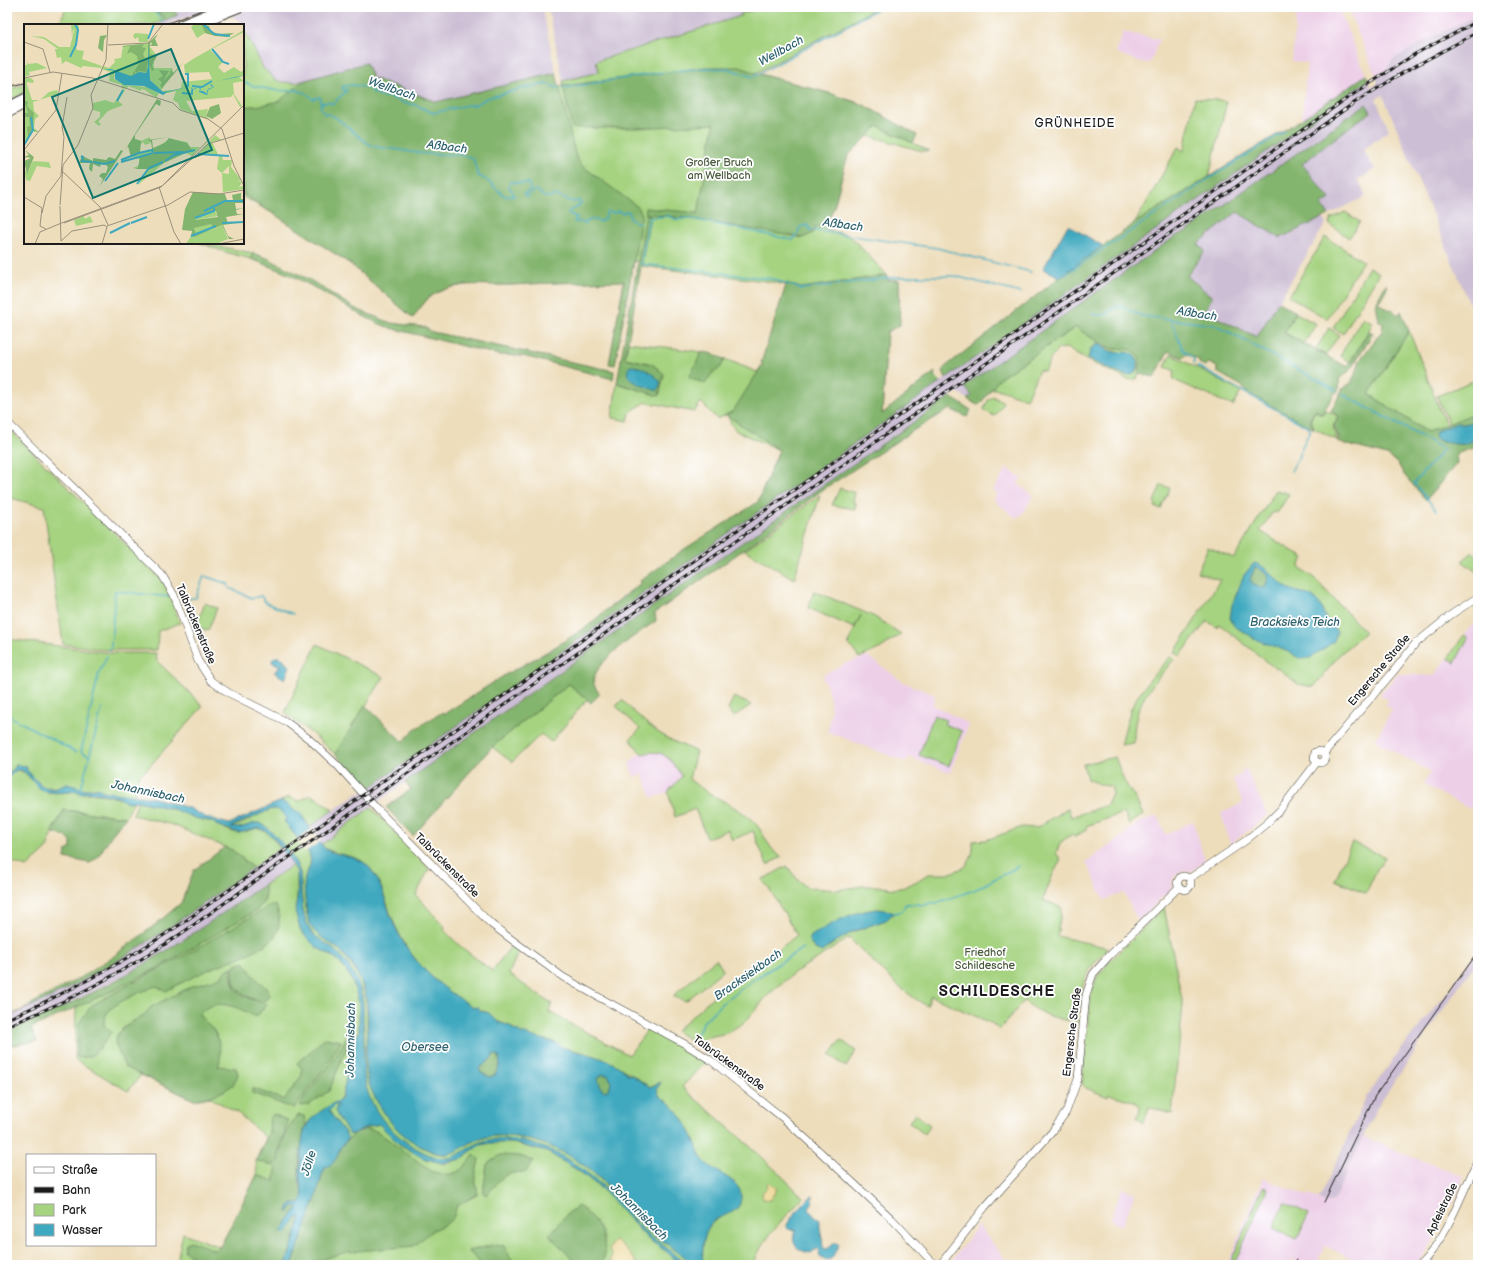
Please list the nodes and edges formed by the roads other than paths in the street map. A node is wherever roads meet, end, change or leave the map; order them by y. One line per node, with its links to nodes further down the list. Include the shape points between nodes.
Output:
1 (224, 7): 3 (main road)
2 (241, 7): 4 (main road)
3 (182, 24)
4 (198, 24)
5 (24, 98): 7 (main road)
6 (24, 105): 8 (main road)
7 (7, 107)
8 (7, 114)
9 (7, 422): 12 (main road, Talbrückenstraße, via 162,576 174,595 198,661 211,681 229,694 285,721 320,748 491,924 563,977 691,1048 750,1091 886,1213)
10 (1478, 597): 13 (main road, Engersche Straße, via 1415,644 1324,753 1325,760 1317,762 1267,823 1190,878 1191,885 1188,889 1179,887 1093,974 1086,996 1078,1079 1066,1112 1052,1132 985,1207)
11 (1478, 1160): 14 (main road, Apfelstraße, via 1442,1237)
12 (935, 1265)
13 (940, 1265)
14 (1420, 1265)

